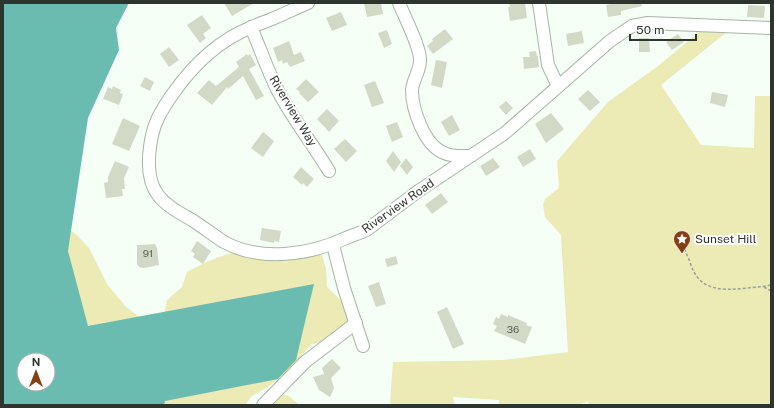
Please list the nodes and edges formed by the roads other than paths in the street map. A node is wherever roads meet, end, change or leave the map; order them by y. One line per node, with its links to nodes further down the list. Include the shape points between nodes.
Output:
1 (308, 3): 4 (street, Riverview Road)
2 (400, 3): 7 (street, via 420,60 412,89 413,103 419,121 427,137 444,154)
3 (539, 3): 6 (street, via 548,65)
4 (251, 27): 8 (street, Riverview Way, via 265,65 278,90); 9 (street, Riverview Road, via 206,55 179,84 163,108 154,124 150,146 149,163 156,194 166,204 234,248 276,255)
5 (771, 28): 6 (street, Riverview Road, via 648,23 632,26 602,46)
6 (558, 86): 7 (street, Riverview Road, via 506,133)
7 (471, 156): 9 (street, Riverview Road, via 416,192 368,229)
8 (329, 171)
9 (333, 245): 10 (street)
10 (356, 323): 11 (street); 12 (street, via 304,362)
11 (363, 346)
12 (263, 405)

